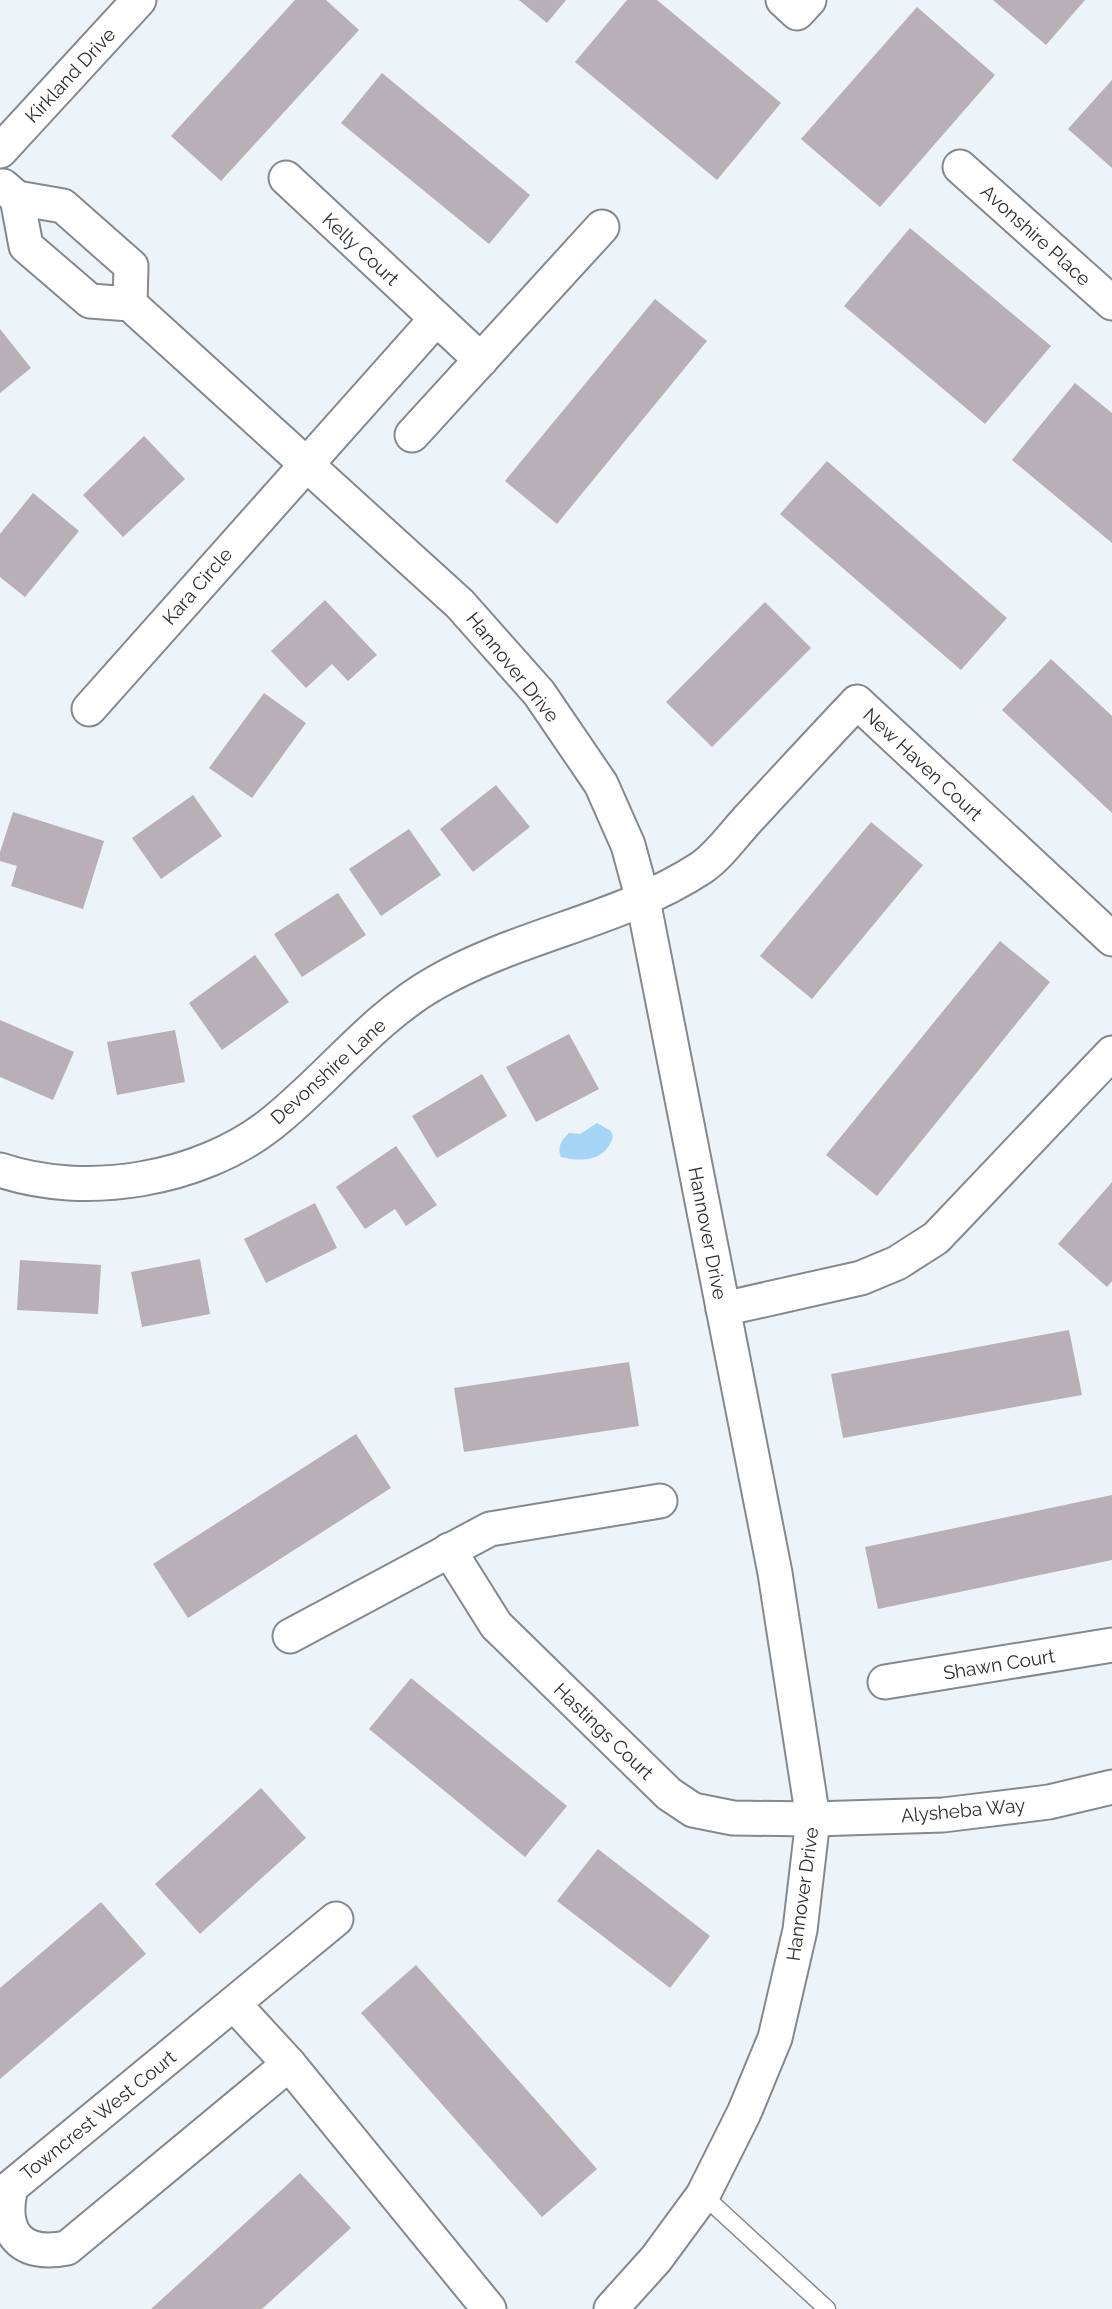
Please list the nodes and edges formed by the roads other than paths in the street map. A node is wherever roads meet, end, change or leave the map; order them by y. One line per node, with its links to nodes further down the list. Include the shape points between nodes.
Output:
1 (139, 0): 4 (street, Kirkland Drive)
2 (783, 0): 3 (street, via 797,13)
3 (809, 0)
4 (0, 151)
5 (960, 167): 9 (street, Avonshire Place)
6 (286, 178): 11 (street, Kelly Court)
7 (8, 191): 10 (street, via 26,246 90,301); 10 (street, via 63,206 131,267)
8 (602, 227): 12 (street)
9 (1112, 303)
10 (130, 304): 14 (street, Hannover Drive)
11 (436, 319): 12 (street, Kelly Court); 14 (street)
12 (481, 360): 13 (street)
13 (412, 435)
14 (306, 464): 15 (street, Kara Circle); 16 (street, Hannover Drive, via 460,604 539,692 601,784 628,845)
15 (89, 709)
16 (643, 900): 17 (street, New Haven Court, via 704,866 857,702); 19 (street, Devonshire Lane, via 503,949 434,983 391,1014 271,1124 243,1143 186,1167 135,1180 64,1184); 20 (street, Hannover Drive)
17 (1112, 940)
18 (1112, 1054): 20 (street, via 936,1238 897,1263 861,1278)
19 (0, 1170)
20 (723, 1309): 27 (street, Hannover Drive, via 775,1573)
21 (660, 1501): 22 (street, via 490,1529)
22 (449, 1550): 23 (street); 27 (street, Hastings Court, via 496,1625 669,1794 693,1810 733,1818)
23 (290, 1636)
24 (1112, 1645): 25 (street, Shawn Court)
25 (885, 1682)
26 (1112, 1787): 27 (street, Alysheba Way, via 1049,1802 943,1815)
27 (813, 1819): 31 (street, Hannover Drive, via 800,1930 775,2038)
28 (336, 1919): 29 (street, Towncrest West Court)
29 (233, 2004): 30 (street); 30 (street, Towncrest West Court, via 11,2187 4,2208 9,2230 24,2246 45,2252 67,2248)
30 (289, 2064): 32 (street)
31 (703, 2195): 33 (street, Hannover Drive, via 656,2259); 34 (lane)
32 (489, 2309)
33 (611, 2309)
34 (827, 2309)

